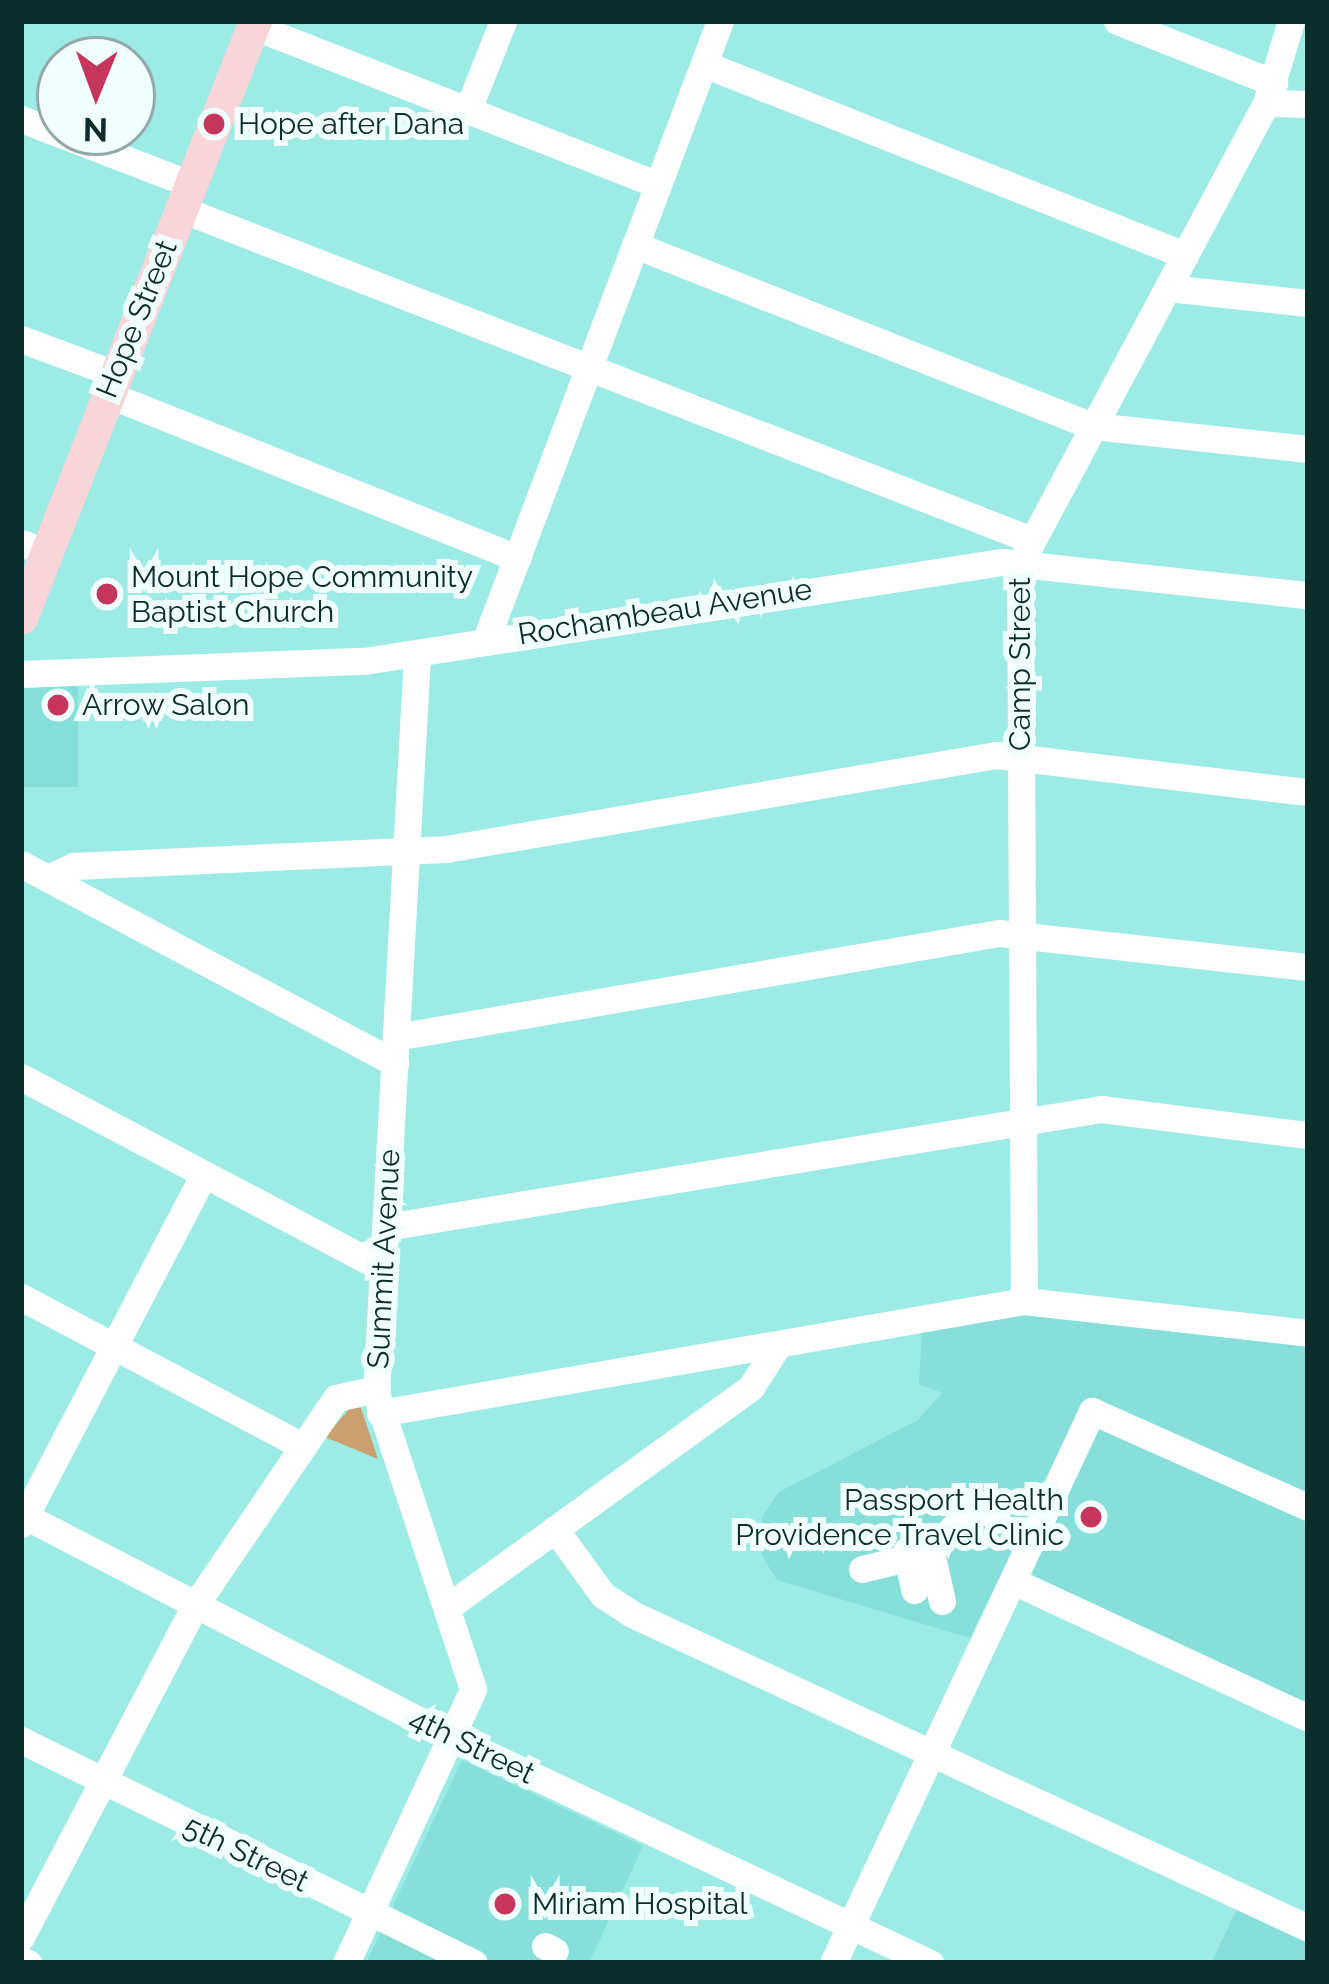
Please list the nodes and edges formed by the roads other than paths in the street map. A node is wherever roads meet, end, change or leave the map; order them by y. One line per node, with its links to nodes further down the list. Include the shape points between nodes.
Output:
1 (503, 21): 9 (street)
2 (720, 21): 6 (street)
3 (1117, 21): 7 (street)
4 (1291, 21): 7 (street, Camp Street)
5 (254, 24): 9 (street); 12 (main road, Hope Street)
6 (704, 64): 11 (street); 14 (street)
7 (1270, 93): 8 (street); 14 (street, Camp Street)
8 (1308, 104)
9 (469, 107): 11 (street)
10 (21, 119): 12 (street)
11 (658, 184): 13 (street)
12 (185, 196): 18 (street); 19 (main road, Hope Street)
13 (635, 245): 18 (street); 20 (street)
14 (1184, 255): 15 (street, Camp Street)
15 (1168, 288): 16 (street); 20 (street, Camp Street)
16 (1308, 303)
17 (21, 339): 19 (street)
18 (588, 370): 23 (street); 24 (street)
19 (111, 384): 22 (main road, Hope Street); 24 (street)
20 (1093, 426): 21 (street); 23 (street, Camp Street)
21 (1308, 448)
22 (33, 548): 26 (main road, Hope Street)
23 (1025, 552): 25 (street, Rochambeau Avenue); 27 (street, Rochambeau Avenue); 30 (street, Camp Street)
24 (517, 558): 27 (street)
25 (1308, 595)
26 (21, 618)
27 (485, 642): 28 (street, Rochambeau Avenue)
28 (417, 655): 29 (street, Rochambeau Avenue); 32 (street, Summit Avenue)
29 (21, 674)
30 (1020, 759): 31 (street); 32 (street); 35 (street, Camp Street)
31 (1308, 792)
32 (406, 853): 34 (street, via 74,866); 37 (street, Summit Avenue)
33 (21, 863): 34 (street)
34 (48, 878): 37 (street)
35 (1019, 935): 36 (street); 37 (street); 39 (street, Camp Street)
36 (1308, 967)
37 (395, 1050): 42 (street, Summit Avenue)
38 (21, 1077): 41 (street)
39 (1022, 1120): 40 (street, via 1112,1108); 42 (street); 45 (street, Camp Street)
40 (1308, 1135)
41 (204, 1174): 43 (street); 48 (street)
42 (386, 1228): 43 (street, Summit Avenue)
43 (383, 1269): 49 (street, Summit Avenue)
44 (21, 1297): 48 (street)
45 (1024, 1301): 46 (street); 47 (street)
46 (1308, 1333)
47 (778, 1345): 49 (street); 54 (street, via 752,1388)
48 (114, 1348): 50 (street); 52 (street)
49 (378, 1401): 50 (street, via 345,1390); 61 (street, Summit Avenue)
50 (301, 1445): 60 (street)
51 (1308, 1507): 57 (street, via 1092,1411)
52 (22, 1518): 60 (street, 4th Street)
53 (974, 1518): 55 (street)
54 (555, 1529): 61 (street); 65 (street, via 603,1595 632,1614)
55 (919, 1551): 56 (street); 58 (street); 59 (street)
56 (862, 1569)
57 (1013, 1581): 62 (street); 65 (street)
58 (914, 1590)
59 (942, 1601)
60 (196, 1604): 63 (street, 4th Street); 66 (street)
61 (449, 1606): 63 (street, Summit Avenue, via 473,1677)
62 (1308, 1718)
63 (451, 1737): 67 (street, Summit Avenue); 68 (street, 4th Street)
64 (21, 1740): 66 (street, 5th Street)
65 (930, 1753): 68 (street); 69 (street)
66 (104, 1784): 67 (street, 5th Street); 70 (street)
67 (370, 1914): 71 (street, Summit Avenue); 72 (street, 5th Street)
68 (851, 1926): 73 (street); 74 (street, 4th Street)
69 (1308, 1928)
70 (21, 1937)
71 (346, 1963)
72 (474, 1963)
73 (833, 1963)
74 (930, 1963)

